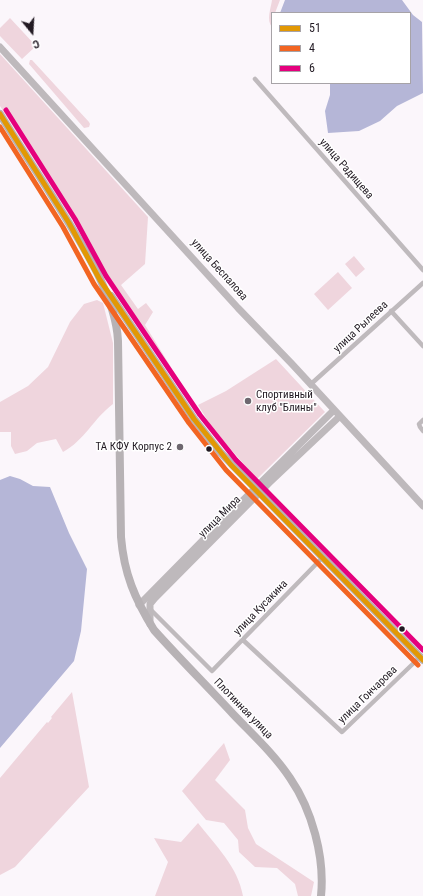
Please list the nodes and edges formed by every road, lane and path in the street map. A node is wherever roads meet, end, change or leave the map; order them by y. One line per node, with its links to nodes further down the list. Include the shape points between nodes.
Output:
1 (0, 47): 13 (main road, улица Беспалова, via 238,308)
2 (255, 79): 5 (street, улица Радищева)
3 (0, 114): 4 (main road)
4 (80, 242): 6 (main road); 8 (main road)
5 (423, 270)
6 (100, 280): 10 (main road); 21 (main road, via 113,312 118,333 122,541 127,574)
7 (423, 283): 9 (street, улица Рылеева)
8 (120, 302): 10 (main road); 12 (main road)
9 (391, 311): 11 (street); 13 (street, улица Рылеева)
10 (121, 312): 12 (main road); 21 (main road, via 125,532)
11 (423, 346)
12 (158, 365): 18 (main road, via 209,439)
13 (311, 384): 14 (main road, улица Беспалова)
14 (334, 410): 15 (main road, улица Беспалова); 18 (main road, улица Мира)
15 (340, 416): 18 (main road, улица Мира); 19 (main road, улица Беспалова)
16 (423, 420): 17 (street, via 419,424)
17 (421, 429)
18 (257, 491): 20 (main road); 21 (main road, улица Мира); 22 (main road, улица Мира, via 155,597)
19 (423, 506)
20 (322, 557): 24 (street, улица Кусакина); 25 (main road)
21 (139, 606): 23 (main road, Плотинная улица)
22 (150, 609): 23 (main road); 26 (street, Плотинная улица)
23 (150, 624): 27 (main road, Плотинная улица, via 290,778 300,794 316,838 321,860)
24 (243, 640): 25 (street, улица Гончарова, via 342,732); 26 (street, улица Кусакина)
25 (422, 657)
26 (212, 671)
27 (321, 896)

